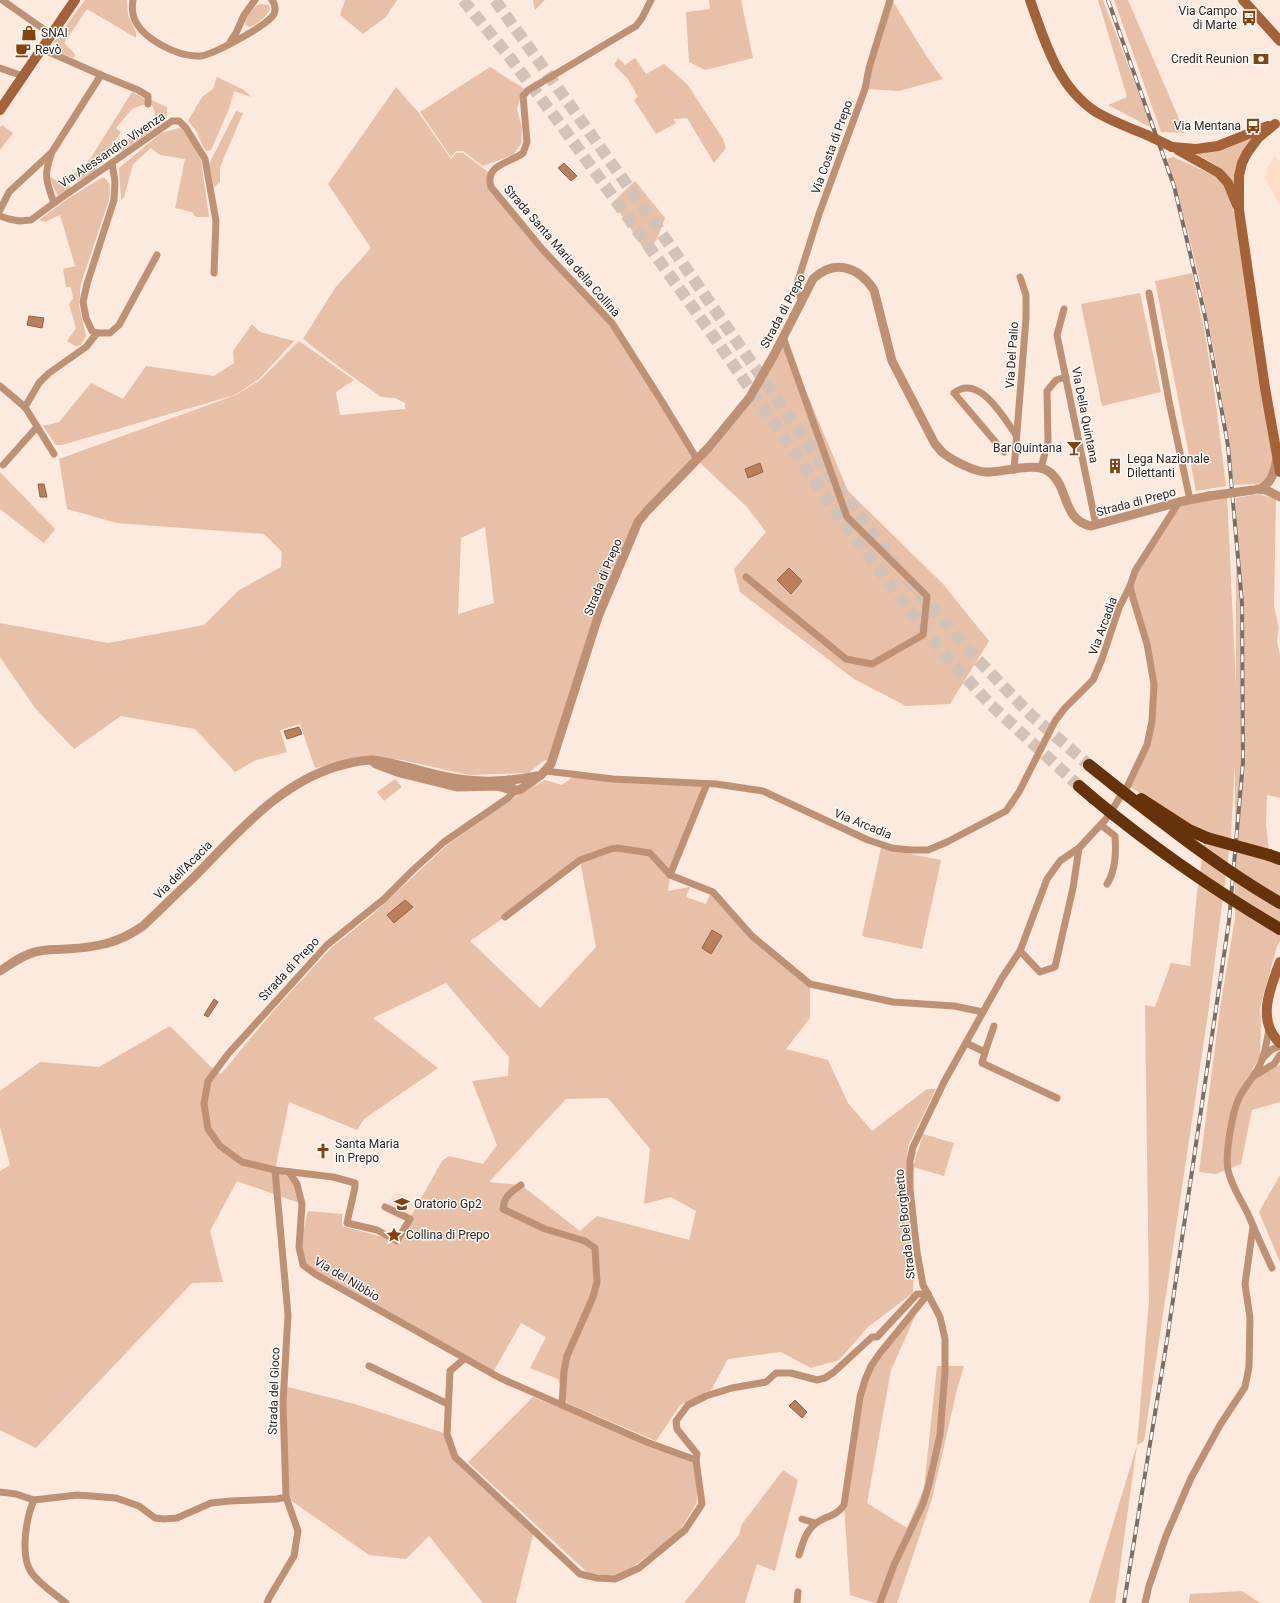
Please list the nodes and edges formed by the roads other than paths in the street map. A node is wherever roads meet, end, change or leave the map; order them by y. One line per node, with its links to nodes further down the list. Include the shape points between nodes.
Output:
1 (2, 0): 10 (street)
2 (76, 0): 10 (main road)
3 (133, 0): 12 (street, via 132,11 138,26 164,46 201,56 215,52)
4 (255, 0): 12 (street)
5 (272, 0): 12 (street, via 275,5 274,14 265,24)
6 (650, 0): 43 (street, Strada Santa Maria della Collina, via 636,26 527,91 523,96 527,142 523,153 496,167 491,174 490,183 543,250 612,323)
7 (890, 0): 31 (street, Via Costa di Prepo, via 869,68 866,89 802,264 795,290)
8 (1030, 0): 20 (main road, bridge, via 1054,63 1073,93 1097,112)
9 (1243, 0): 11 (main road)
10 (52, 35): 13 (main road)
11 (1280, 41)
12 (229, 43)
13 (42, 49): 15 (street); 16 (main road)
14 (0, 68): 16 (street)
15 (101, 75): 17 (street, via 148,96); 21 (street)
16 (23, 76): 18 (main road)
17 (148, 104)
18 (0, 110)
19 (1278, 122): 20 (main road, via 1218,146 1196,149); 25 (main road, via 1258,138 1242,163 1239,176)
20 (1172, 147): 25 (main road, via 1219,173 1228,183)
21 (52, 152): 23 (street, via 46,168 47,182); 24 (street, via 8,192)
22 (112, 163): 23 (street, Via Alessandro Vivenza); 28 (street, Via Alessandro Vivenza, via 172,121 179,121 186,128 206,159 216,220); 33 (street, via 114,200 86,284 83,302 86,318 92,331)
23 (54, 203): 26 (street, Via Alessandro Vivenza, via 31,220)
24 (0, 210)
25 (1239, 210): 42 (main road)
26 (1, 218)
27 (157, 256): 33 (street, via 119,325 110,333)
28 (214, 273)
29 (1020, 277): 39 (street, Via Del Palio, via 1026,295 1026,318)
30 (1149, 293): 50 (street)
31 (802, 300): 34 (street, Strada di Prepo); 46 (street, Strada di Prepo, via 813,279 831,267 844,268 868,282 874,290 892,361 935,444 943,453 979,471 986,473)
32 (1064, 309): 35 (street, Via Della Quintana, via 1057,335)
33 (97, 333): 37 (street, via 86,347 39,383)
34 (783, 337): 43 (street, Strada di Prepo, via 750,397); 53 (street, via 846,517 927,596 923,635 872,664 846,658)
35 (1066, 377): 45 (street, via 1056,380 1047,392 1048,442); 52 (street, Via Della Quintana)
36 (0, 386): 37 (street)
37 (25, 407): 38 (street)
38 (37, 427): 41 (street); 44 (street)
39 (1016, 435): 40 (street, via 981,391 968,387 960,388 954,393); 46 (street, Via Del Palio)
40 (1004, 452)
41 (54, 454)
42 (1277, 459): 47 (main road); 48 (street, via 1268,484)
43 (697, 460): 57 (street, Strada di Prepo, via 638,522 598,617 551,764)
44 (3, 465)
45 (1041, 468): 46 (street, Strada di Prepo); 52 (street, Strada di Prepo, via 1048,471 1060,486 1076,520 1082,524)
46 (1014, 470)
47 (1280, 472)
48 (1256, 490): 49 (street, Strada di Prepo, via 1272,492); 50 (street, Strada di Prepo, bridge)
49 (1280, 497)
50 (1190, 500): 51 (street, Strada di Prepo)
51 (1179, 502): 52 (street, Strada di Prepo); 54 (street, via 1135,571)
52 (1096, 525)
53 (746, 577)
54 (1130, 586): 60 (street, Via Arcadia, via 1119,608 1093,680 1055,722 1019,792 1006,811 947,842 928,850 892,848 868,840 763,791); 63 (street, Strada Del Borghetto, via 1147,644 1154,684 1152,721 1147,745 1128,785)
55 (371, 760): 58 (street, Via dell'Acacia, via 447,777 469,780); 62 (street, via 400,773 457,787 497,786); 75 (street, Via dell'Acacia, via 331,767 300,781 282,793 231,838 142,926 128,936 96,947 36,952 22,956)
56 (1089, 765): 59 (highway)
57 (544, 773): 58 (street, Via dell'Acacia); 60 (street, Via Arcadia); 62 (street)
58 (509, 779): 62 (street)
59 (1109, 782): 66 (highway, bridge, via 1189,830 1207,838); 69 (highway, bridge, via 1199,850)
60 (707, 784): 67 (street)
61 (1079, 786): 65 (highway, bridge)
62 (515, 791): 88 (street, Strada di Prepo, via 444,842 384,899 327,945 228,1054 208,1081 204,1104 208,1129 220,1146 242,1162)
63 (1101, 825): 64 (street, Strada Del Borghetto); 68 (street, via 1115,836 1116,854 1111,878)
64 (1079, 848): 73 (street, Strada Del Borghetto, via 1060,861 1047,879); 73 (street, via 1074,888 1055,967 1040,972)
65 (1157, 849): 71 (highway, bridge, via 1219,892); 72 (highway, bridge, via 1183,874 1213,896)
66 (1274, 857)
67 (670, 875): 70 (street, via 650,853 616,848 580,860); 76 (street, via 713,892 752,936 810,984 893,1002 949,1006)
68 (1107, 884)
69 (1280, 903)
70 (505, 917)
71 (1280, 929)
72 (1280, 937)
73 (1020, 951): 76 (street, Strada Del Borghetto)
74 (1280, 962): 78 (main road, via 1267,1002)
75 (0, 971)
76 (983, 1012): 79 (street, Strada Del Borghetto)
77 (994, 1026): 82 (street)
78 (1269, 1029): 80 (main road); 84 (street)
79 (966, 1043): 82 (street); 94 (street, Strada Del Borghetto, via 940,1090 913,1147 910,1160 910,1189 917,1252 922,1285)
80 (1280, 1043)
81 (1280, 1046): 84 (street)
82 (985, 1052): 87 (street, via 982,1064)
83 (1280, 1054): 85 (street)
84 (1264, 1057): 86 (street)
85 (1277, 1063): 86 (street)
86 (1254, 1076): 92 (street, via 1239,1097 1234,1112 1227,1158 1232,1184)
87 (1057, 1098)
88 (275, 1170): 89 (street, Strada di Prepo); 101 (street, Strada del Gioco, via 288,1315 283,1403)
89 (289, 1172): 91 (street, Strada di Prepo, via 355,1183 347,1223 377,1230 398,1241 410,1219); 95 (street, Via del Nibbio, via 297,1184 302,1204 299,1247 303,1265)
90 (521, 1185): 98 (street, via 508,1194 503,1209 545,1229 585,1241 595,1248 597,1282 568,1356 564,1371)
91 (385, 1207)
92 (1252, 1226): 93 (street); 111 (street, via 1246,1284 1250,1318 1249,1367 1245,1387 1220,1424 1191,1478 1166,1536 1148,1586)
93 (1272, 1268)
94 (928, 1294): 99 (street, via 917,1294 877,1337 872,1337 825,1378 817,1380 791,1373 776,1373 766,1382 732,1388 688,1405 676,1422 677,1430 696,1454); 104 (street, via 880,1353 865,1380 844,1505 839,1513); 110 (street, Strada Del Borghetto, via 940,1317 945,1339 940,1435 923,1504 894,1565)
95 (464, 1359): 97 (street, via 450,1370); 98 (street, Via del Nibbio)
96 (369, 1366): 97 (street)
97 (448, 1404): 99 (street, via 447,1434 455,1457 580,1574 597,1578 615,1579 639,1568 685,1530 702,1504)
98 (562, 1405): 99 (street, Via del Nibbio, via 649,1443)
99 (696, 1460)
100 (0, 1492): 102 (street)
101 (286, 1497): 102 (street, via 211,1503 177,1518 164,1519 155,1518 139,1506 116,1498 77,1495); 108 (street, Strada del Gioco, via 298,1531 297,1543 294,1556)
102 (34, 1500): 107 (street, via 25,1534 27,1565 34,1577)
103 (802, 1519): 104 (street)
104 (815, 1524): 105 (street, via 805,1536)
105 (799, 1555)
106 (798, 1592): 109 (street)
107 (66, 1603)
108 (267, 1603)
109 (797, 1603)
110 (880, 1603)
111 (1145, 1603)

